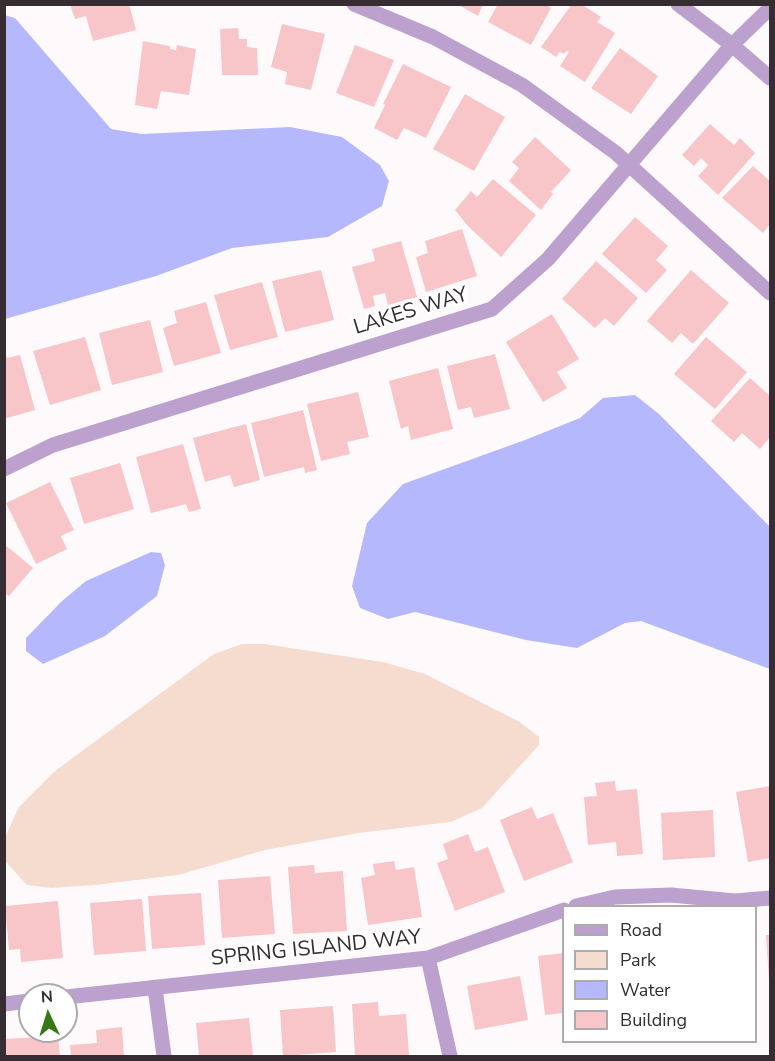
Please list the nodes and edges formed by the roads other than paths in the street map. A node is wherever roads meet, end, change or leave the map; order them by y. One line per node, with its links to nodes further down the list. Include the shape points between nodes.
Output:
1 (354, 4): 6 (street, via 433,37 499,71 572,120)
2 (678, 4): 4 (street)
3 (771, 8): 4 (street, LAKES WAY)
4 (732, 45): 5 (street); 6 (street, LAKES WAY)
5 (771, 78)
6 (629, 165): 7 (street); 8 (street, LAKES WAY, via 548,259 492,309 53,445)
7 (771, 293)
8 (4, 469)
9 (771, 898): 10 (street, via 735,901 671,895 615,897)
10 (580, 905)
11 (562, 911): 12 (street, SPRING ISLAND WAY)
12 (428, 958): 13 (street, SPRING ISLAND WAY); 16 (street)
13 (155, 988): 14 (street, SPRING ISLAND WAY); 15 (street)
14 (78, 997)
15 (164, 1056)
16 (450, 1056)

